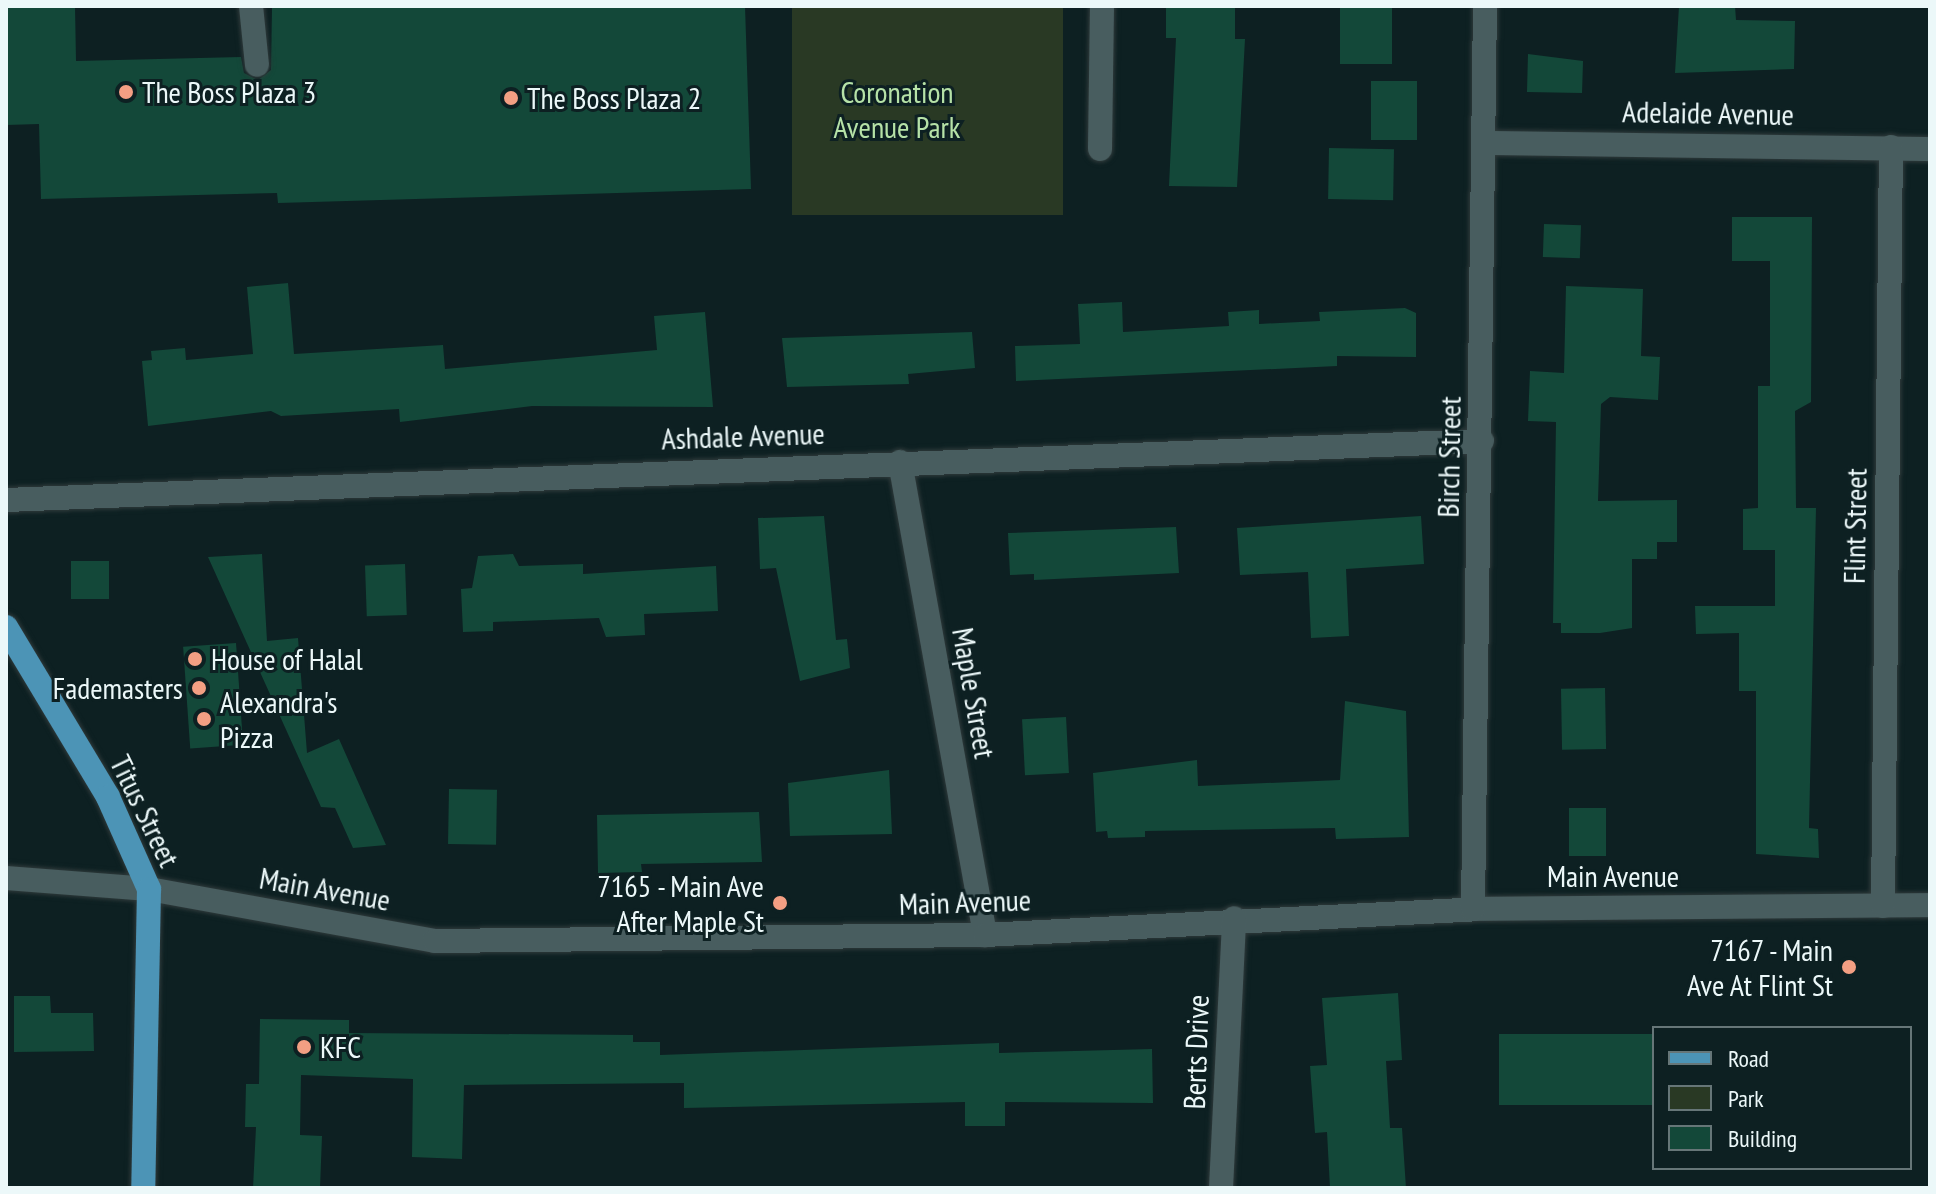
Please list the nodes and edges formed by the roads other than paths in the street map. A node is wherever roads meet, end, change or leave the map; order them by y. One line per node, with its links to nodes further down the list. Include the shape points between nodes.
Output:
1 (251, 6): 4 (street)
2 (1102, 6): 7 (street)
3 (1485, 6): 5 (street, Birch Street)
4 (257, 65)
5 (1486, 143): 6 (street, Adelaide Avenue); 9 (street, Birch Street)
6 (1891, 147): 8 (street, Adelaide Avenue); 16 (street, Flint Street)
7 (1100, 149)
8 (1930, 149)
9 (1482, 441): 10 (street, Ashdale Avenue); 17 (street, Birch Street)
10 (900, 462): 11 (street, Ashdale Avenue); 19 (street, Maple Street)
11 (6, 500)
12 (6, 627): 14 (main road, Titus Street, via 108,797)
13 (6, 878): 14 (street, Main Avenue)
14 (149, 889): 19 (street, Main Avenue, via 435,941); 20 (main road, Titus Street)
15 (1930, 905): 16 (street, Main Avenue)
16 (1883, 906): 17 (street, Main Avenue)
17 (1473, 909): 18 (street, Main Avenue)
18 (1234, 918): 19 (street, Main Avenue); 21 (street, Berts Drive)
19 (985, 935)
20 (143, 1188)
21 (1221, 1188)

